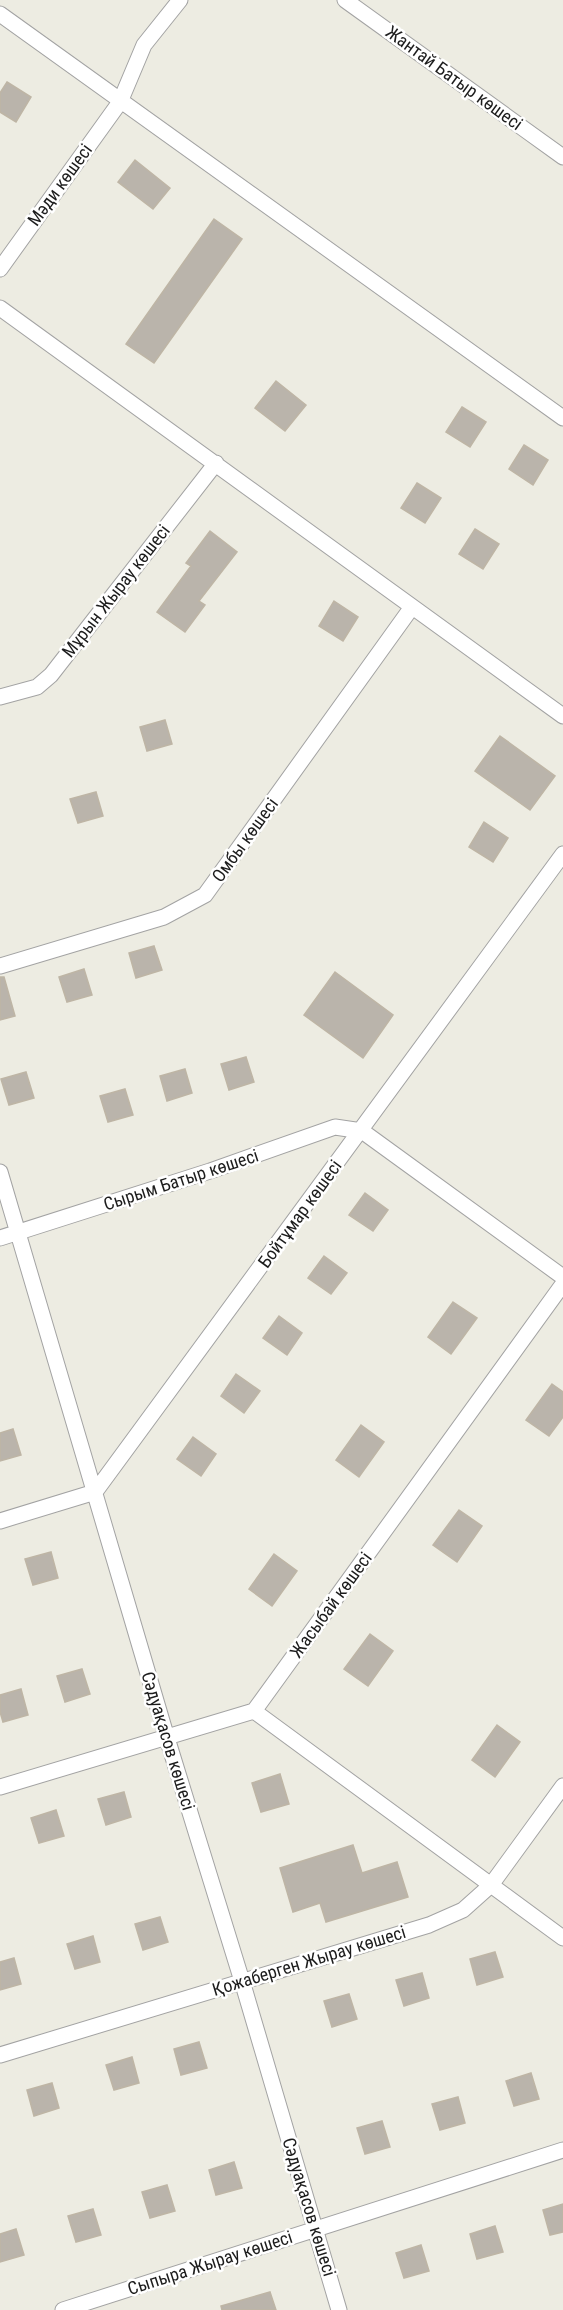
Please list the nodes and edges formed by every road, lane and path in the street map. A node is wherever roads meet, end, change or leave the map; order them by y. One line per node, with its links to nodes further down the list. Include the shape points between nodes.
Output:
1 (180, 0): 4 (street, Мәди көшесі, via 144,45)
2 (345, 0): 5 (street, Жантай Батыр көшесі)
3 (0, 14): 4 (street)
4 (120, 102): 6 (street, Мәди көшесі); 8 (street)
5 (563, 157)
6 (0, 269)
7 (0, 308): 9 (street)
8 (563, 418)
9 (216, 463): 10 (street); 11 (street, Мұрын Жырау көшесі, via 51,675 37,687)
10 (412, 607): 12 (street); 14 (street, Омбы көшесі, via 205,895 164,917)
11 (0, 697)
12 (563, 716)
13 (563, 854): 15 (street, Бойтұмар көшесі)
14 (0, 966)
15 (362, 1131): 17 (street, Сырым Батыр көшесі, via 335,1127); 19 (street); 21 (street, Бойтұмар көшесі)
16 (0, 1172): 17 (street, Сәдуақасов көшесі)
17 (18, 1232): 18 (street, Сырым Батыр көшесі); 21 (street, Сәдуақасов көшесі)
18 (0, 1238)
19 (563, 1277)
20 (563, 1284): 23 (street, Жасыбай көшесі)
21 (95, 1492): 22 (street); 24 (street, Сәдуақасов көшесі)
22 (0, 1521)
23 (254, 1711): 24 (street); 27 (street)
24 (166, 1738): 26 (street); 29 (street, Сәдуақасов көшесі)
25 (563, 1786): 27 (street, Қожаберген Жырау көшесі)
26 (0, 1788)
27 (491, 1885): 28 (street); 29 (street, Қожаберген Жырау көшесі, via 463,1910 429,1925)
28 (563, 1938)
29 (242, 1982): 30 (street, Қожаберген Жырау көшесі); 32 (street, Сәдуақасов көшесі)
30 (0, 2055)
31 (563, 2150): 32 (street, Сыпыра Жырау көшесі)
32 (315, 2229): 33 (street, Сыпыра Жырау көшесі); 34 (street, Сәдуақасов көшесі)
33 (63, 2310)
34 (339, 2310)

